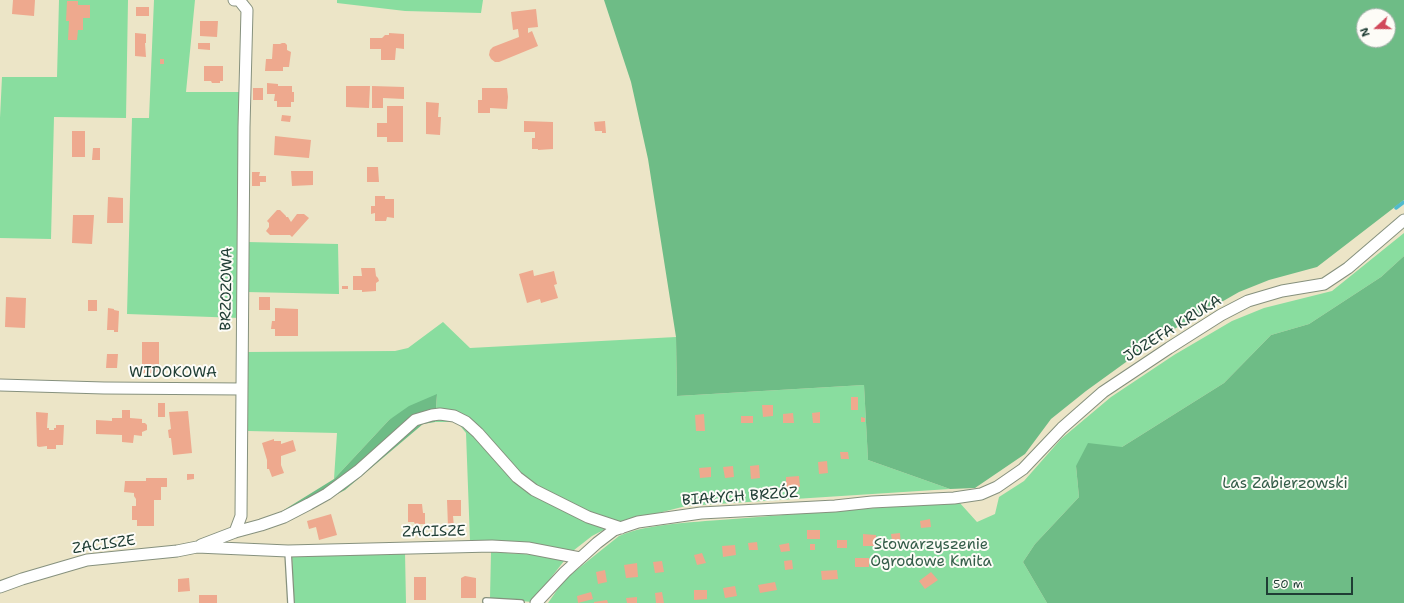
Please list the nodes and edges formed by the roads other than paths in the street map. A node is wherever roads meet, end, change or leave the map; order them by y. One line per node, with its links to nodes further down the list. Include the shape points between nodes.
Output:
1 (239, 2): 4 (street, BRZOZOWA, via 247,10)
2 (1404, 220): 5 (street, JÓZEFA KRUKA, via 1348,268 1324,284 1282,291 1248,301 1214,319 1103,392 1062,428 1023,469 998,487)
3 (0, 385): 4 (street, WIDOKOWA)
4 (242, 389): 7 (street, BRZOZOWA, via 241,516)
5 (976, 495): 6 (street, BIAŁYCH BRZÓZ, via 835,506 701,512 638,522)
6 (621, 528): 7 (street, via 588,517 534,490 517,477 466,422 454,416 440,414 415,420 358,471 327,494 284,517); 10 (street, BIAŁYCH BRZÓZ, via 614,530)
7 (236, 532): 8 (street)
8 (197, 547): 9 (street, ZACISZE); 11 (street, ZACISZE, via 87,560)
9 (288, 551): 10 (street, ZACISZE, via 492,546 528,548); 13 (lane)
10 (580, 558): 15 (street, BIAŁYCH BRZÓZ)
11 (0, 586)
12 (486, 601): 14 (lane)
13 (291, 603)
14 (521, 603)
15 (536, 603)

